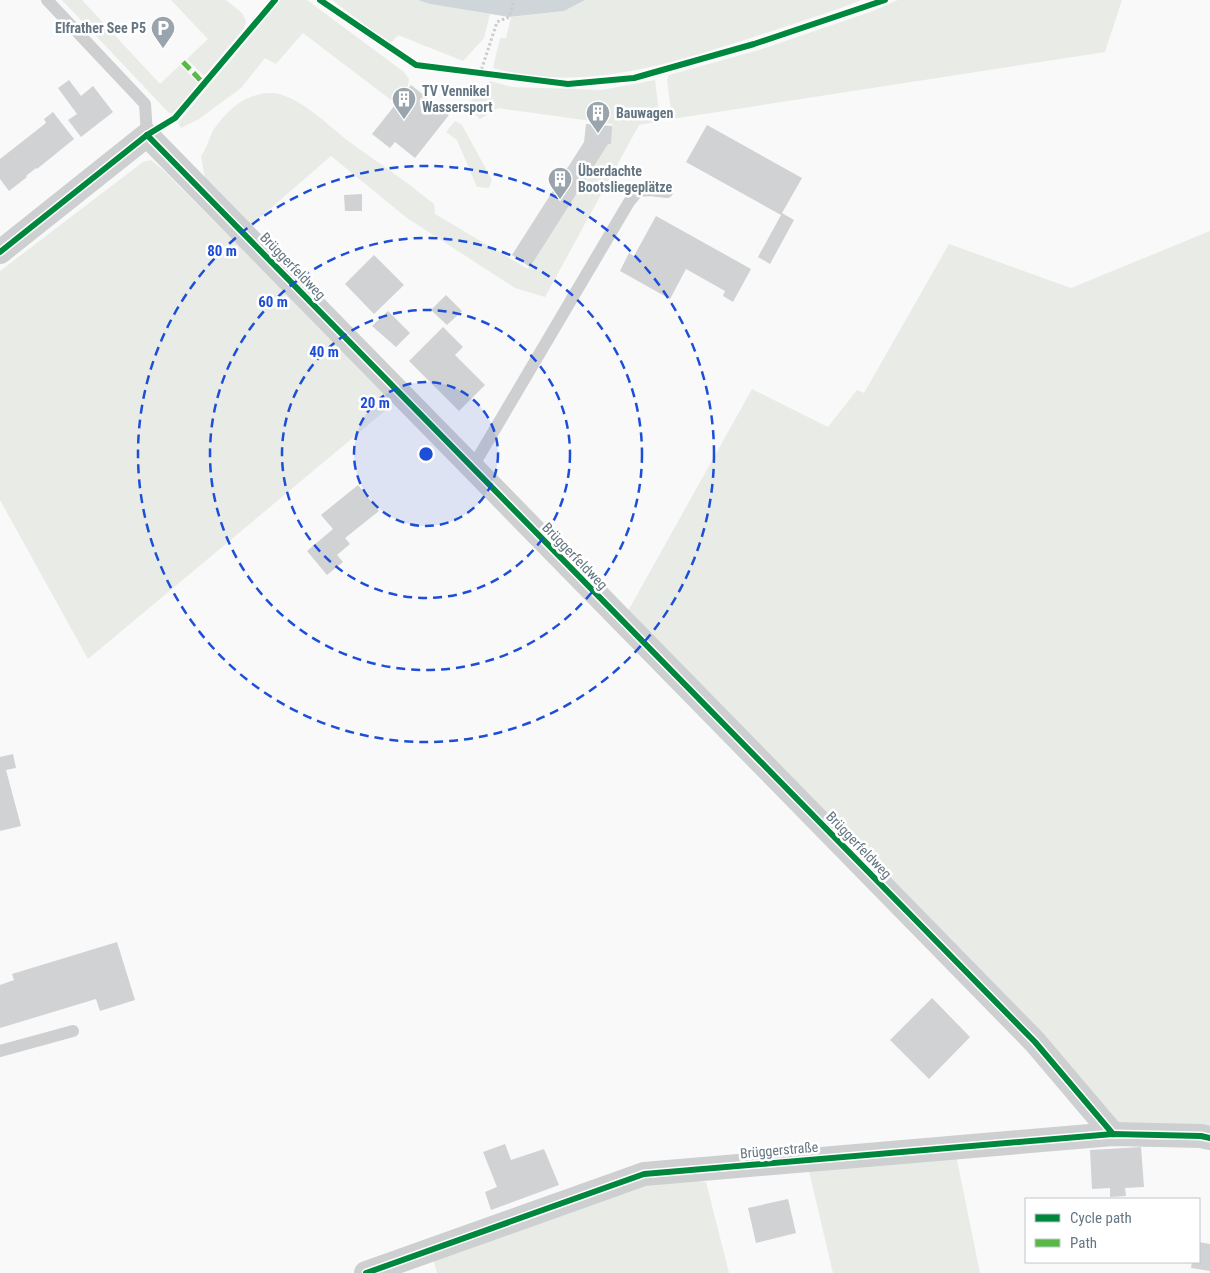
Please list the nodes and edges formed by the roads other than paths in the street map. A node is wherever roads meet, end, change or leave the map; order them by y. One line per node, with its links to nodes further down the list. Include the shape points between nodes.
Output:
1 (47, 0): 2 (lane, via 145,104)
2 (147, 134): 4 (street); 5 (street, Brüggerfeldweg)
3 (667, 192): 5 (lane, via 638,191 629,202)
4 (0, 252)
5 (472, 468): 8 (street, Brüggerfeldweg, via 1035,1042)
6 (73, 1031): 7 (lane)
7 (0, 1051)
8 (1113, 1134): 9 (street, Brüggerstraße); 10 (street, Brüggerstraße, via 644,1174)
9 (1210, 1138)
10 (366, 1273)

